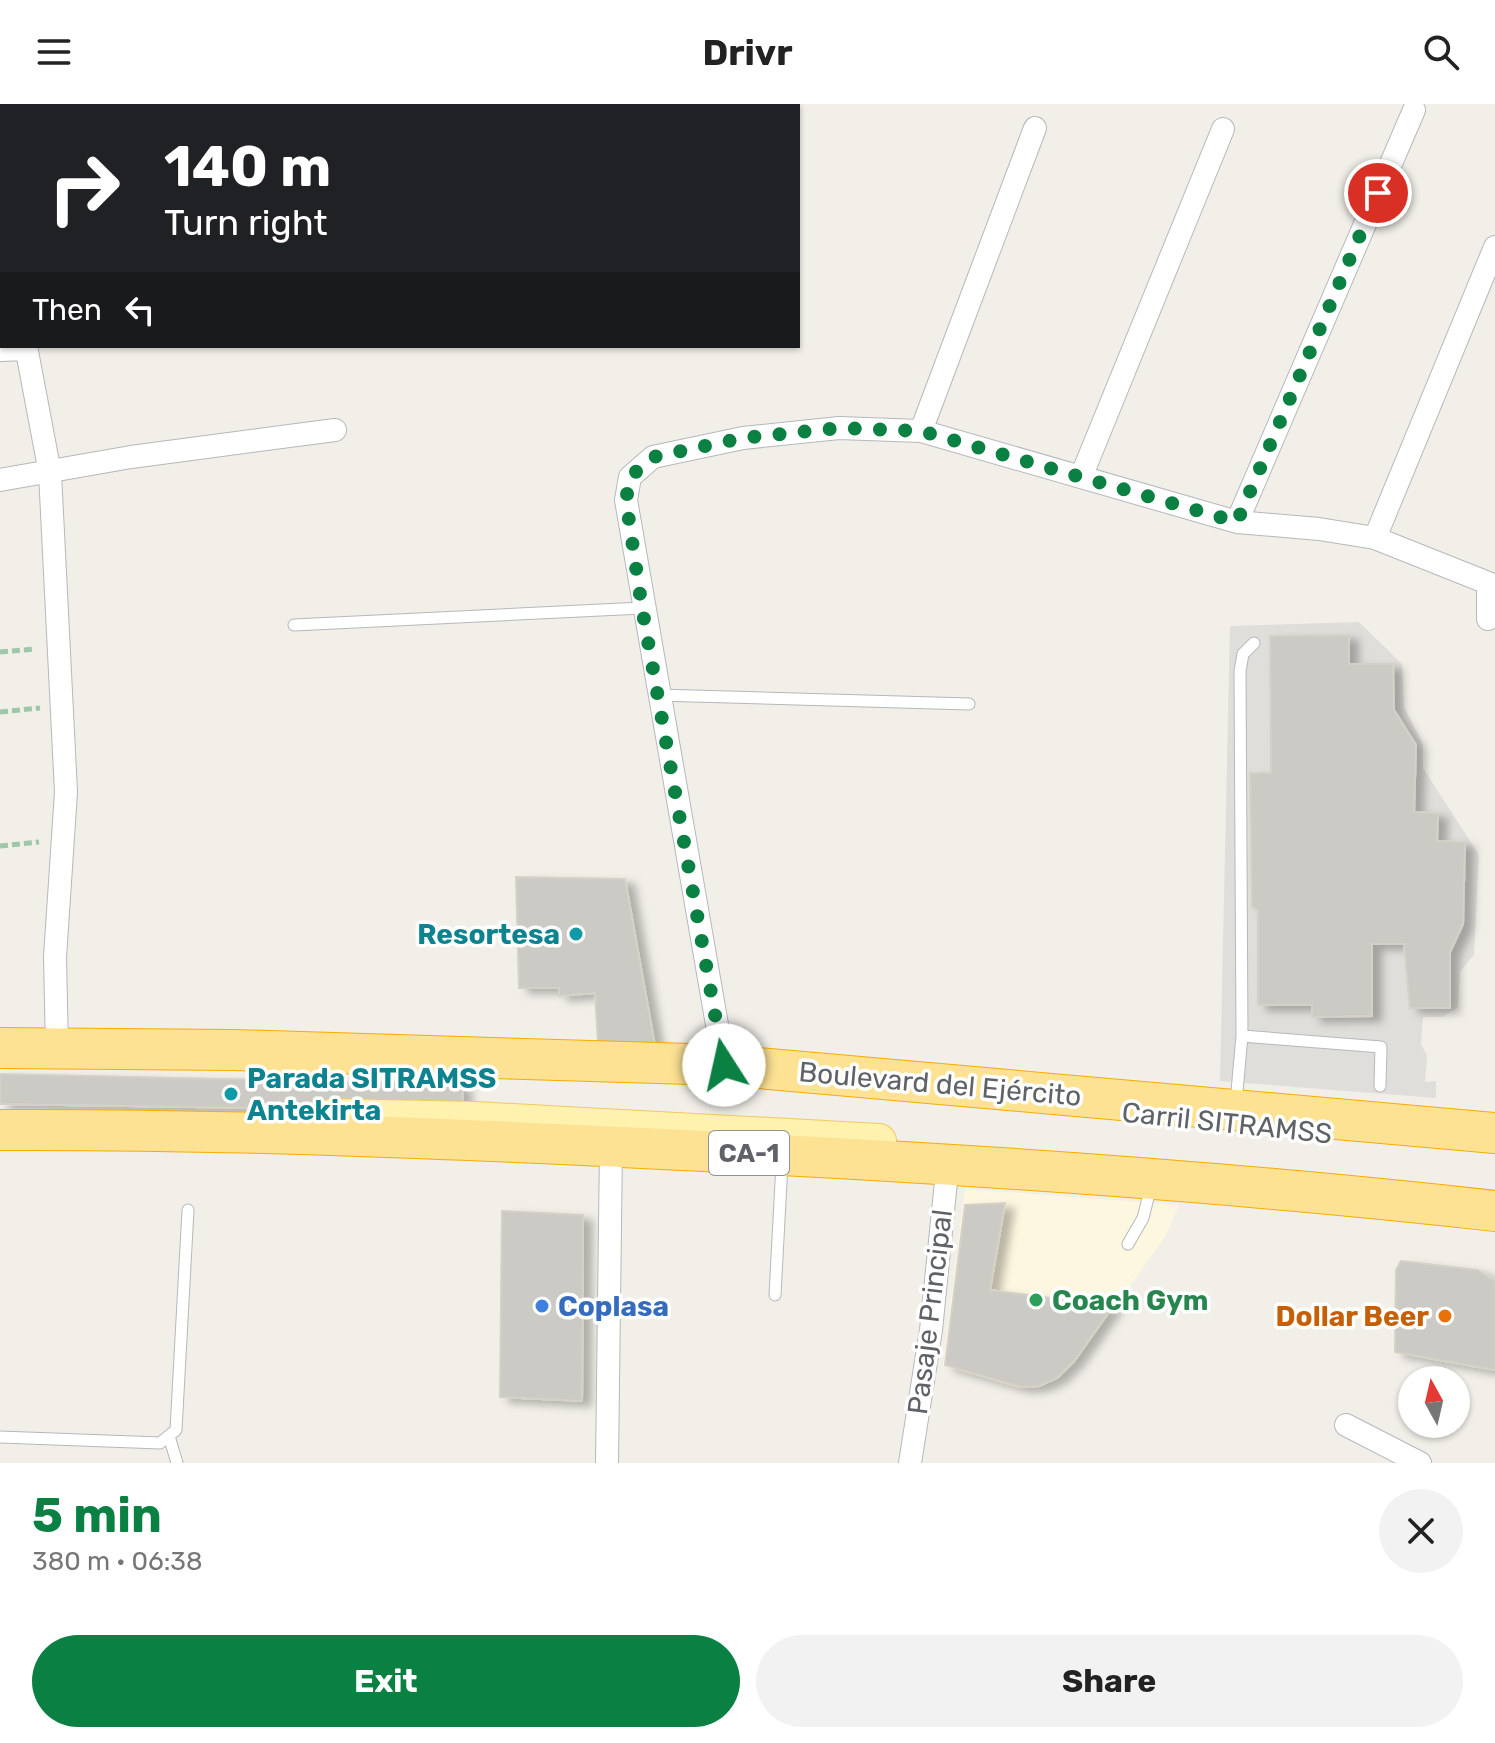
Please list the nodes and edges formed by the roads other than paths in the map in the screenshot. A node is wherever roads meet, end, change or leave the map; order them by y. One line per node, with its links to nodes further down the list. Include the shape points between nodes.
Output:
1 (1414, 110): 12 (street)
2 (1035, 128): 8 (street)
3 (1223, 129): 10 (street)
4 (1495, 247): 13 (street)
5 (26, 348): 6 (street); 9 (street)
6 (0, 350)
7 (335, 430): 9 (street)
8 (921, 431): 10 (street); 15 (street, via 839,428 743,438 653,457 630,477 626,500)
9 (50, 473): 11 (street); 23 (street, via 66,792 55,957)
10 (1081, 477): 12 (street)
11 (0, 480)
12 (1237, 522): 13 (street)
13 (1375, 538): 14 (street)
14 (1491, 575): 16 (street)
15 (642, 608): 17 (lane); 19 (street)
16 (1488, 619)
17 (294, 625)
18 (1254, 643): 21 (lane, via 1243,654 1240,671)
19 (658, 695): 20 (lane); 25 (street)
20 (969, 704)
21 (1242, 1036): 26 (lane, via 1381,1047); 27 (lane)
22 (0, 1048): 23 (highway, Boulevard del Ejército)
23 (57, 1049): 25 (highway, Boulevard del Ejército)
24 (0, 1062): 32 (main road, Carril SITRAMSS, via 476,1072 915,1094)
25 (724, 1065): 27 (highway, Boulevard del Ejército)
26 (1380, 1086)
27 (1235, 1110): 30 (highway, Boulevard del Ejército)
28 (0, 1111): 36 (main road, Carril SITRAMSS, via 434,1118 746,1132 1208,1166)
29 (0, 1130): 31 (highway, CA-1)
30 (1495, 1133)
31 (611, 1146): 33 (highway, CA-1); 45 (street)
32 (1495, 1150)
33 (782, 1155): 34 (highway, CA-1); 40 (lane)
34 (948, 1162): 35 (highway, CA-1); 46 (street, Pasaje Principal, via 931,1330)
35 (1152, 1178): 38 (highway, CA-1); 39 (lane, via 1143,1218)
36 (1495, 1195)
37 (188, 1210): 42 (lane, via 178,1408 176,1430)
38 (1495, 1211)
39 (1128, 1244)
40 (775, 1295)
41 (1346, 1425): 47 (street)
42 (169, 1436): 43 (lane, via 160,1443 137,1444); 44 (lane)
43 (1, 1440)
44 (177, 1463)
45 (607, 1463)
46 (910, 1463)
47 (1420, 1463)

